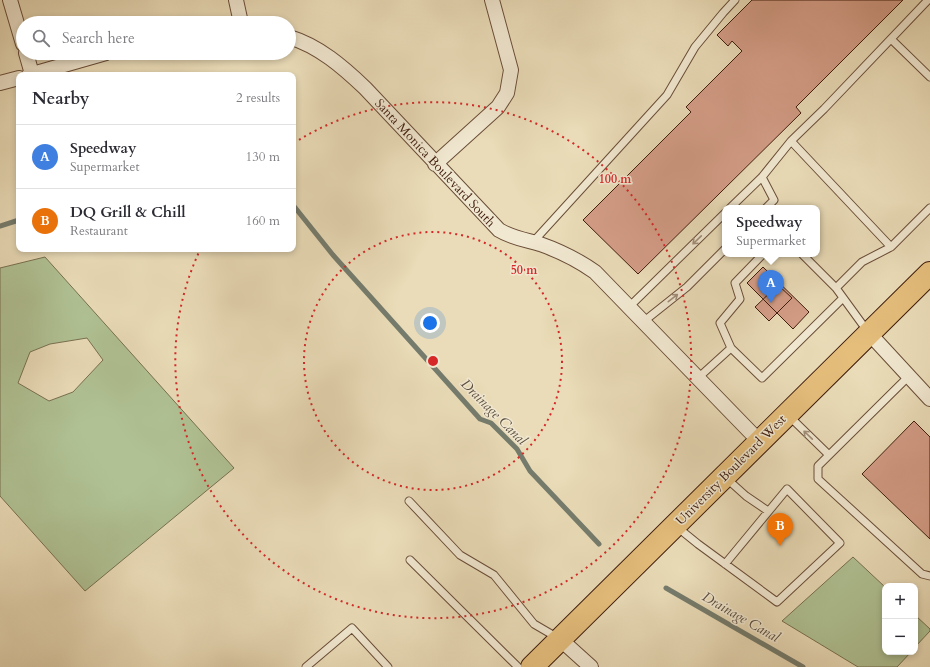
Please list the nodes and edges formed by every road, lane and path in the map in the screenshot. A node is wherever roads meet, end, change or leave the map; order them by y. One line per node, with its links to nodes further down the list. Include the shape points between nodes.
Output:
1 (10, 0): 7 (street)
2 (236, 0): 6 (street)
3 (492, 0): 18 (street, via 512,70 507,94 498,108)
4 (735, 0): 24 (lane, via 695,47 667,95)
5 (928, 0): 8 (lane)
6 (239, 16)
7 (16, 20)
8 (891, 38): 14 (lane); 17 (lane)
9 (296, 40): 18 (street, Santa Monica Boulevard South, via 310,45 346,70)
10 (26, 60): 12 (street)
11 (82, 60): 13 (street)
12 (27, 72)
13 (41, 72)
14 (930, 77)
15 (16, 79): 16 (street)
16 (0, 83)
17 (791, 141): 19 (lane); 25 (lane)
18 (435, 164): 24 (street, Santa Monica Boulevard South, via 499,230 508,236)
19 (762, 177): 20 (lane); 21 (lane, via 774,200)
20 (733, 205)
21 (769, 205)
22 (930, 208): 25 (lane)
23 (722, 216): 32 (lane, one-way to 32)
24 (533, 242): 32 (street, Santa Monica Boulevard South, via 582,263 595,272)
25 (891, 246): 30 (lane, via 862,262)
26 (722, 252): 33 (lane, one-way to 26, via 687,287)
27 (760, 257): 35 (lane, via 736,283 740,299 720,323)
28 (805, 257): 30 (lane)
29 (930, 273): 34 (main road, University Boulevard West)
30 (836, 288): 31 (lane)
31 (843, 298): 34 (lane); 35 (lane, via 762,378)
32 (629, 307): 33 (street, Santa Monica Boulevard South)
33 (643, 322): 37 (street, Santa Monica Boulevard South)
34 (869, 334): 36 (street); 39 (main road, University Boulevard West)
35 (731, 348): 37 (lane)
36 (908, 376): 38 (street); 41 (lane)
37 (698, 378): 40 (street, Santa Monica Boulevard South)
38 (930, 399)
39 (787, 414): 40 (main road, University Boulevard West); 41 (lane, one-way to 39)
40 (760, 442): 42 (main road, University Boulevard West)
41 (829, 455): 48 (lane, via 818,466 818,479 922,574)
42 (725, 476): 44 (lane, via 746,496); 45 (main road, University Boulevard West)
43 (409, 501): 49 (lane, via 460,555 494,575 534,624)
44 (768, 511): 47 (lane); 47 (lane, via 787,489 840,543 777,602)
45 (675, 525): 47 (lane); 49 (main road, University Boulevard West)
46 (410, 560): 52 (lane)
47 (725, 564)
48 (930, 576)
49 (560, 639): 53 (main road, University Boulevard West); 54 (street)
50 (306, 667): 51 (lane, via 352,628)
51 (388, 667)
52 (518, 667)
53 (532, 667)
54 (591, 667)

